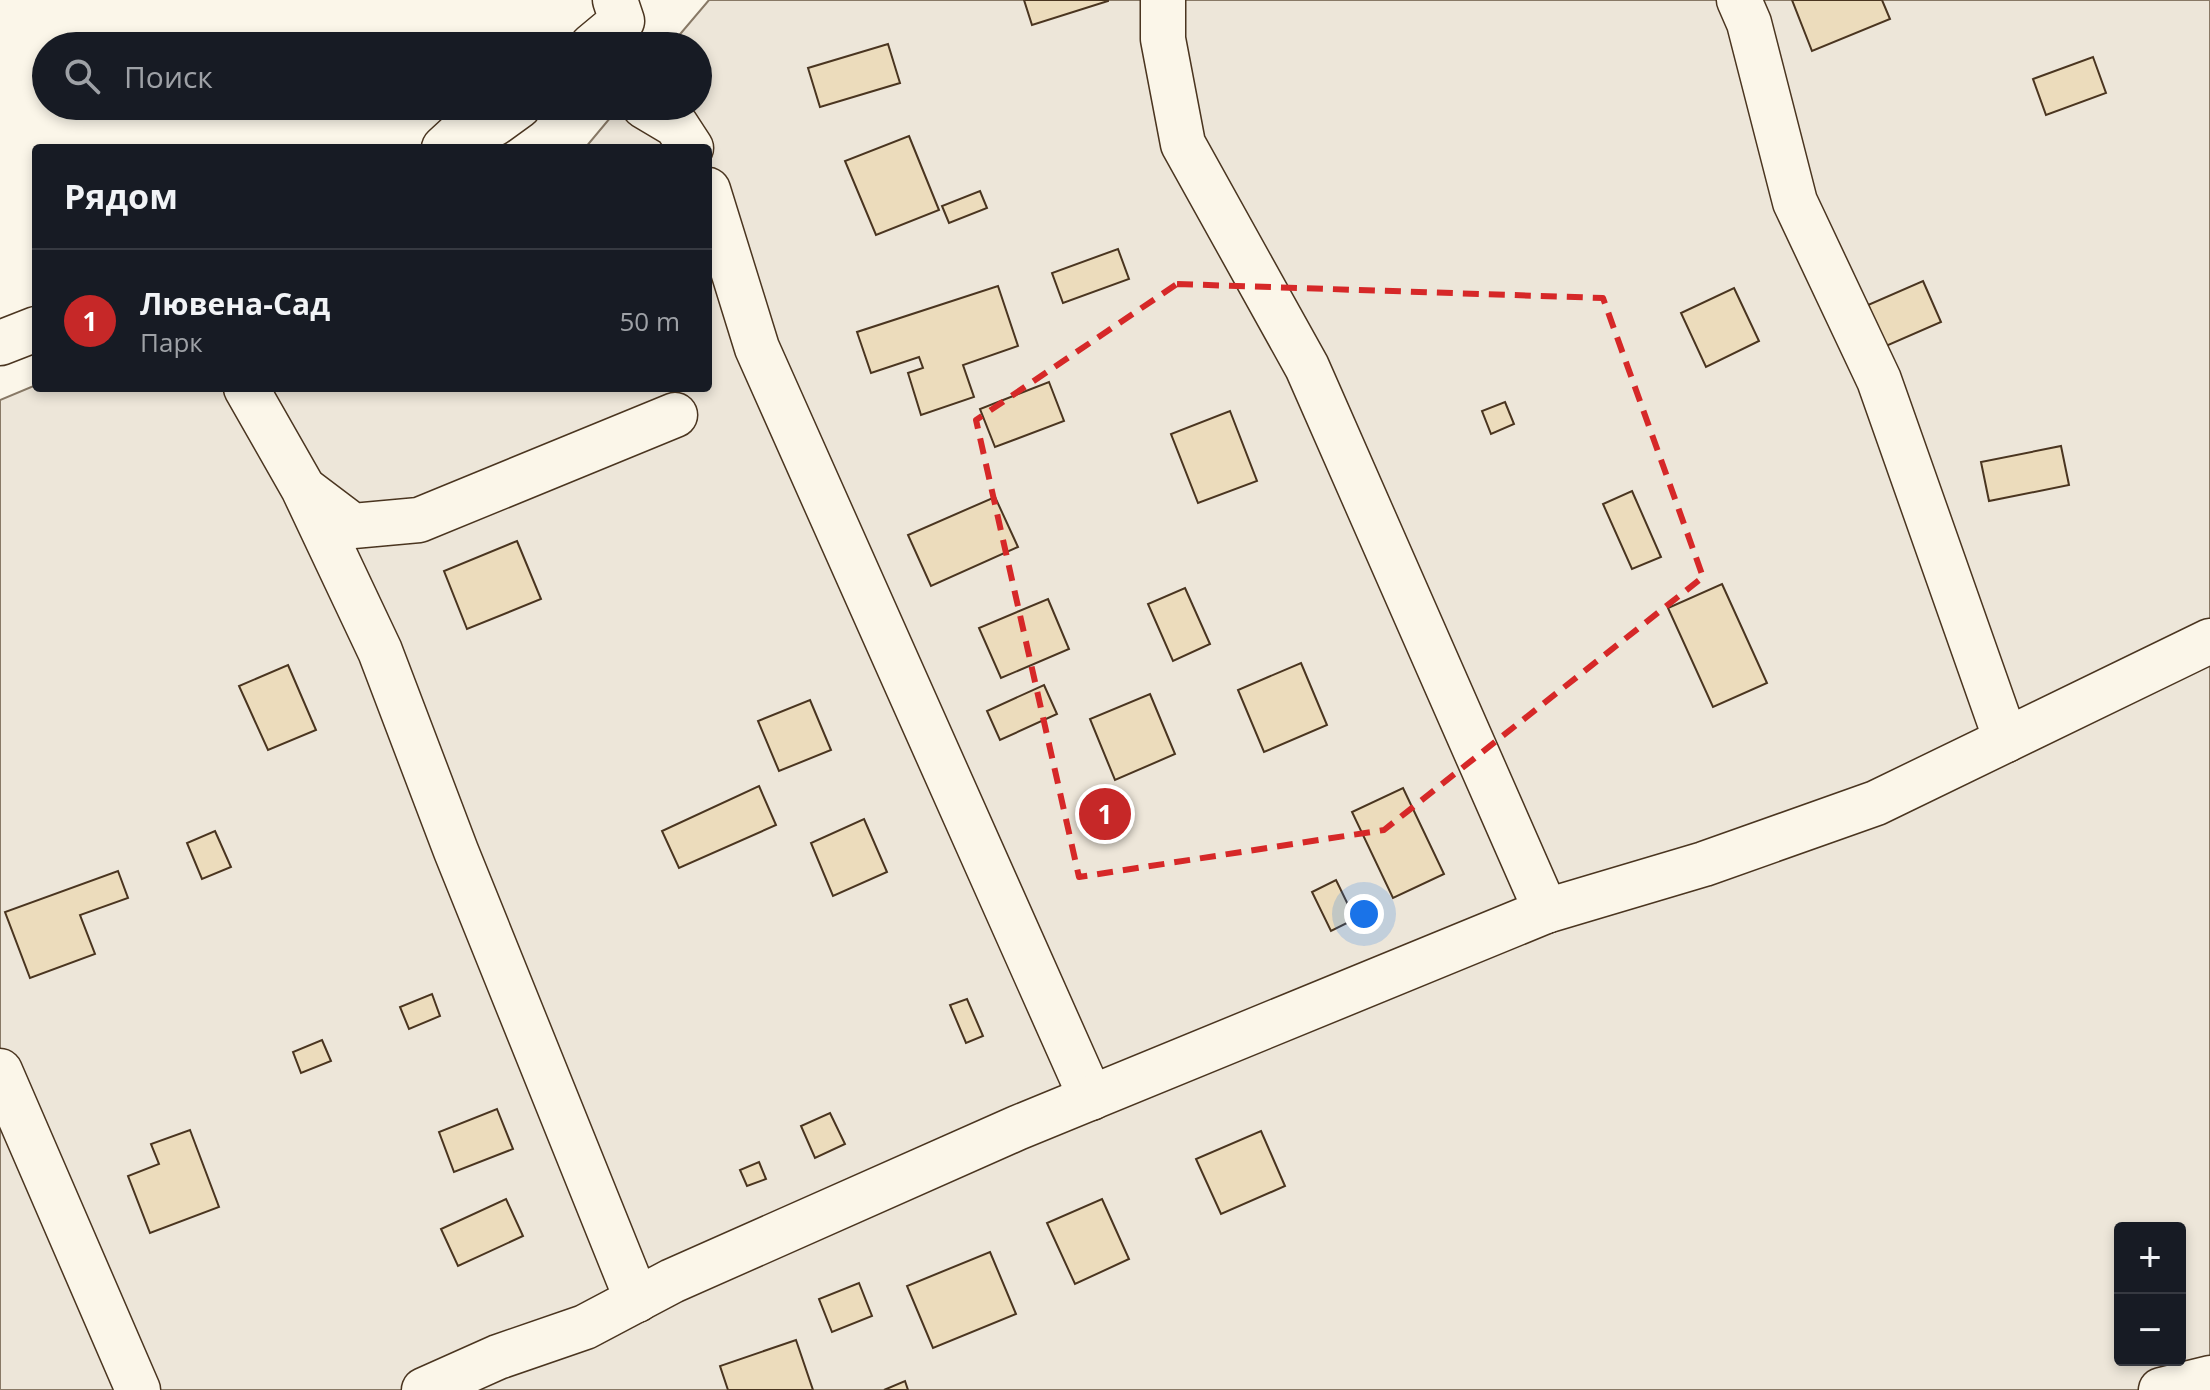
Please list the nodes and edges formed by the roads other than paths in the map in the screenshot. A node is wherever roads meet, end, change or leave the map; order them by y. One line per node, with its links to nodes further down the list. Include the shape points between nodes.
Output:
1 (1163, 0): 13 (lane, via 1163,39 1183,144 1307,367)
2 (1739, 0): 12 (lane, via 1795,202 1879,380)
3 (500, 120): 4 (lane)
4 (448, 144)
5 (712, 203): 15 (lane, via 757,348)
6 (32, 331): 7 (lane)
7 (0, 343)
8 (248, 392): 10 (lane)
9 (675, 415): 10 (lane, via 419,520 353,526)
10 (303, 488): 16 (lane, via 380,651)
11 (2210, 641): 12 (lane)
12 (2006, 740): 13 (lane, via 1876,803 1704,864)
13 (1546, 911): 15 (lane)
14 (0, 1071): 18 (lane)
15 (1091, 1098): 16 (lane)
16 (637, 1300): 19 (lane, via 585,1327)
17 (2210, 1378): 20 (lane)
18 (138, 1390)
19 (424, 1390)
20 (2161, 1390)

